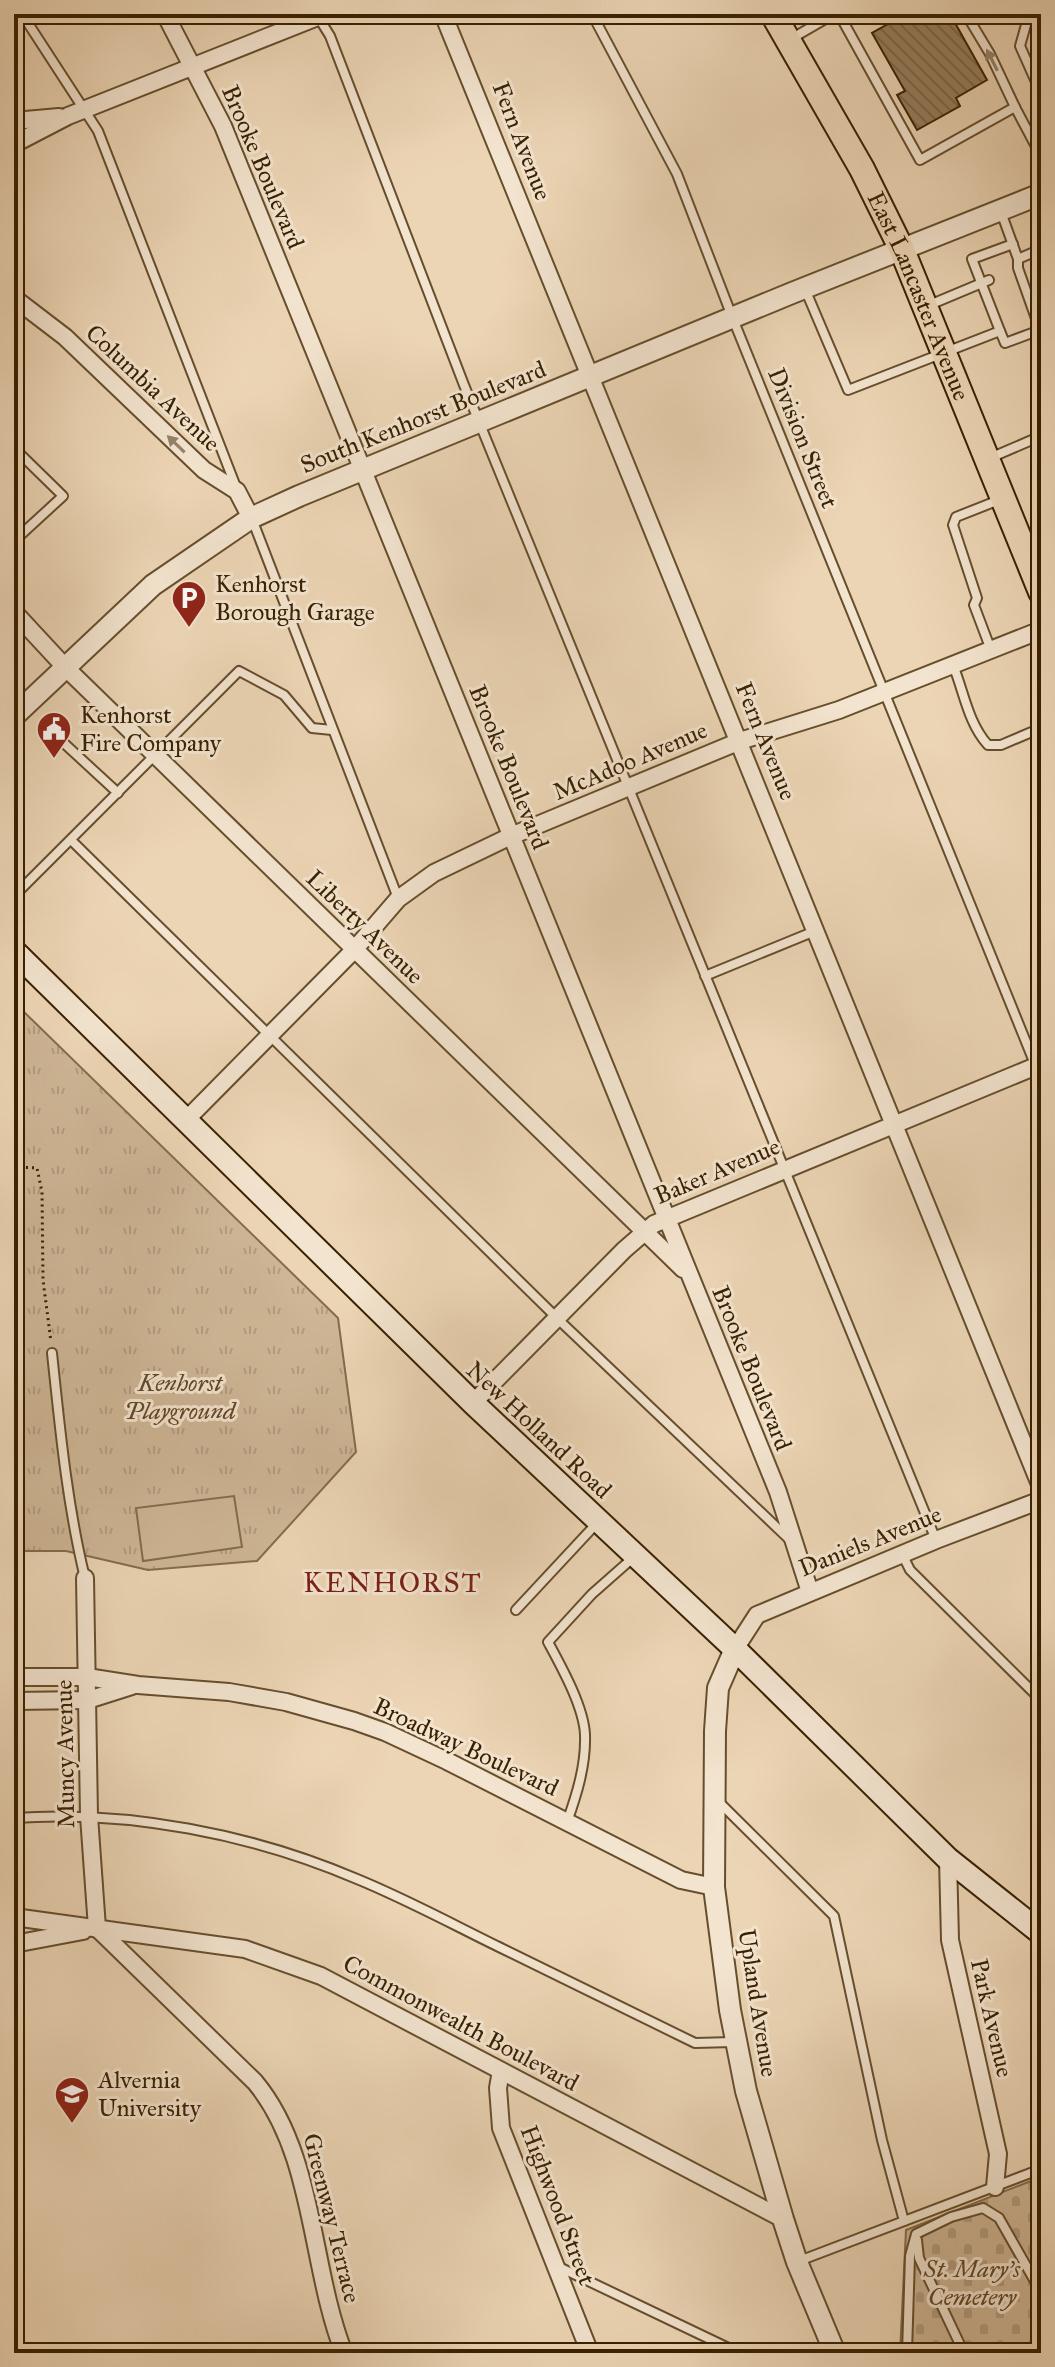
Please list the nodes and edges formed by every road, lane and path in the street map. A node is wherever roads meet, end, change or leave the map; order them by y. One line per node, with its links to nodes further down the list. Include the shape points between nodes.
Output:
1 (22, 14): 15 (lane)
2 (165, 14): 12 (street, Brooke Boulevard)
3 (443, 14): 32 (street, Fern Avenue)
4 (592, 14): 29 (lane, Division Street, via 670,157)
5 (773, 14): 11 (main road, East Lancaster Avenue)
6 (858, 14): 10 (lane)
7 (966, 14): 14 (lane, one-way to 7)
8 (1029, 14): 13 (lane, via 1020,46)
9 (320, 15): 12 (street); 33 (lane)
10 (839, 16): 11 (lane); 14 (lane, via 920,160)
11 (788, 41): 23 (main road, East Lancaster Avenue)
12 (193, 67): 15 (street); 37 (street, Brooke Boulevard, via 223,126)
13 (1041, 93)
14 (1015, 107): 18 (lane)
15 (76, 113): 16 (street); 17 (street); 38 (lane, via 98,131)
16 (14, 121)
17 (14, 144)
18 (1041, 156)
19 (1041, 194): 20 (street, South Kenhorst Boulevard)
20 (1001, 211): 21 (lane); 23 (street, South Kenhorst Boulevard)
21 (1013, 244): 24 (lane); 25 (lane, via 972,259)
22 (1041, 249): 24 (lane)
23 (902, 250): 26 (street, South Kenhorst Boulevard); 28 (main road, East Lancaster Avenue)
24 (1015, 266): 30 (lane, via 1040,330 1005,343)
25 (986, 282): 28 (lane); 30 (lane)
26 (805, 288): 29 (street, South Kenhorst Boulevard); 31 (lane, via 848,390)
27 (14, 298): 38 (street, Columbia Avenue, one-way to 27, via 204,470 65,337)
28 (926, 306): 31 (main road, East Lancaster Avenue)
29 (733, 319): 32 (street, South Kenhorst Boulevard); 48 (lane, Division Street)
30 (1000, 331): 31 (lane)
31 (945, 353): 36 (main road, East Lancaster Avenue)
32 (591, 377): 33 (street, South Kenhorst Boulevard); 53 (street, Fern Avenue)
33 (480, 421): 37 (street, South Kenhorst Boulevard); 55 (lane)
34 (1041, 436): 36 (lane)
35 (14, 448): 41 (lane, via 63,496)
36 (988, 459): 39 (main road, East Lancaster Avenue)
37 (362, 470): 40 (street, South Kenhorst Boulevard); 57 (street, Brooke Boulevard)
38 (237, 491): 40 (street, Columbia Avenue)
39 (1004, 498): 42 (main road, East Lancaster Avenue); 45 (lane, via 956,517 953,525)
40 (251, 518): 47 (street, South Kenhorst Boulevard, via 153,585); 51 (lane)
41 (14, 541)
42 (1041, 592)
43 (14, 612): 47 (street, Liberty Avenue)
44 (1041, 630): 45 (street, McAdoo Avenue)
45 (991, 650): 46 (street, McAdoo Avenue)
46 (953, 665): 48 (street, McAdoo Avenue); 50 (lane, via 967,709 988,745)
47 (65, 667): 49 (street, South Kenhorst Boulevard); 54 (street, Liberty Avenue)
48 (885, 693): 53 (street, McAdoo Avenue); 59 (lane, Division Street)
49 (14, 716)
50 (1041, 728)
51 (332, 730): 54 (lane, via 312,728 284,695 239,671); 61 (lane)
52 (54, 734): 56 (lane)
53 (740, 741): 55 (street, McAdoo Avenue); 62 (street, Fern Avenue)
54 (155, 755): 56 (lane); 63 (street, Liberty Avenue)
55 (628, 788): 57 (street, McAdoo Avenue); 65 (lane)
56 (118, 793): 58 (lane)
57 (511, 836): 61 (street, McAdoo Avenue, via 434,873); 72 (street, Brooke Boulevard)
58 (71, 840): 60 (lane); 66 (lane, Brooke Boulevard)
59 (963, 884): 67 (lane, Baker Avenue)
60 (14, 896)
61 (398, 899): 63 (street, McAdoo Avenue)
62 (816, 930): 65 (lane); 69 (street, Fern Avenue)
63 (354, 950): 66 (street, McAdoo Avenue); 73 (street, Liberty Avenue)
64 (14, 951): 68 (main road, New Holland Road)
65 (705, 976): 71 (lane)
66 (270, 1034): 68 (street, McAdoo Avenue); 75 (lane, Brooke Boulevard)
67 (1039, 1070): 69 (street, Baker Avenue)
68 (187, 1119): 77 (main road, New Holland Road)
69 (894, 1124): 71 (street, Baker Avenue); 78 (street, Fern Avenue)
70 (14, 1167): 76 (path, via 37,1168 42,1192 43,1280)
71 (783, 1169): 72 (street, Baker Avenue); 81 (lane)
72 (665, 1219): 73 (street, Baker Avenue); 74 (street, Brooke Boulevard)
73 (643, 1231): 74 (street, Liberty Avenue); 75 (street, Baker Avenue)
74 (687, 1273): 82 (street, Brooke Boulevard)
75 (558, 1317): 77 (street, Baker Avenue); 82 (lane, Brooke Boulevard)
76 (52, 1353): 85 (lane)
77 (473, 1403): 80 (main road, New Holland Road)
78 (1041, 1487)
79 (1041, 1500): 81 (street, Daniels Avenue)
80 (598, 1521): 84 (main road, New Holland Road); 87 (lane)
81 (936, 1540): 83 (street, Daniels Avenue)
82 (795, 1544): 86 (street, Brooke Boulevard)
83 (902, 1554): 86 (street, Daniels Avenue); 93 (lane, via 910,1570)
84 (635, 1555): 88 (main road, New Holland Road); 98 (lane, via 548,1642 569,1679 586,1733 580,1787)
85 (85, 1578): 90 (street, Muncy Avenue)
86 (810, 1592): 88 (street, Daniels Avenue, via 757,1615)
87 (516, 1610)
88 (735, 1649): 95 (street, Upland Avenue, via 718,1688); 99 (main road, New Holland Road)
89 (14, 1677): 90 (street, Broadway Boulevard)
90 (87, 1677): 91 (street, Broadway Boulevard); 92 (street, Muncy Avenue)
91 (138, 1685): 92 (street, Broadway Boulevard); 98 (street, Broadway Boulevard, via 229,1692 354,1721)
92 (88, 1700): 94 (street, Broadway Boulevard); 96 (street, Muncy Avenue)
93 (1041, 1700)
94 (14, 1701)
95 (714, 1797): 100 (street, Upland Avenue); 110 (lane, via 834,1916)
96 (89, 1816): 97 (lane); 102 (street, Muncy Avenue); 105 (lane, via 229,1838 322,1865 695,2043)
97 (14, 1818)
98 (567, 1822): 100 (street, Broadway Boulevard, via 681,1880)
99 (948, 1859): 103 (main road, New Holland Road); 108 (street, Park Avenue, via 950,1940 998,2154)
100 (714, 1887): 105 (street, Upland Avenue)
101 (14, 1917): 102 (street, Commonwealth Boulevard)
102 (97, 1928): 104 (street, Commonwealth Boulevard); 106 (street, Commonwealth Boulevard, via 219,1944 267,1956 321,1976); 116 (street, Greenway Terrace, via 270,2100 298,2172)
103 (1041, 1933)
104 (14, 1944)
105 (738, 2042): 109 (street, Upland Avenue, via 746,2091)
106 (501, 2071): 109 (street, Commonwealth Boulevard); 113 (street, Highwood Street, via 501,2128)
107 (1041, 2169): 108 (lane)
108 (995, 2187): 110 (lane)
109 (783, 2219): 112 (street, Upland Avenue)
110 (904, 2221): 112 (lane)
111 (916, 2234): 114 (lane, via 983,2208 999,2218); 119 (lane, via 910,2256); 120 (lane, via 919,2258)
112 (797, 2262): 115 (street, Upland Avenue)
113 (554, 2264): 117 (street, Highwood Street); 118 (lane)
114 (1041, 2292)
115 (830, 2351)
116 (344, 2353)
117 (590, 2353)
118 (739, 2353)
119 (907, 2353)
120 (964, 2353)

